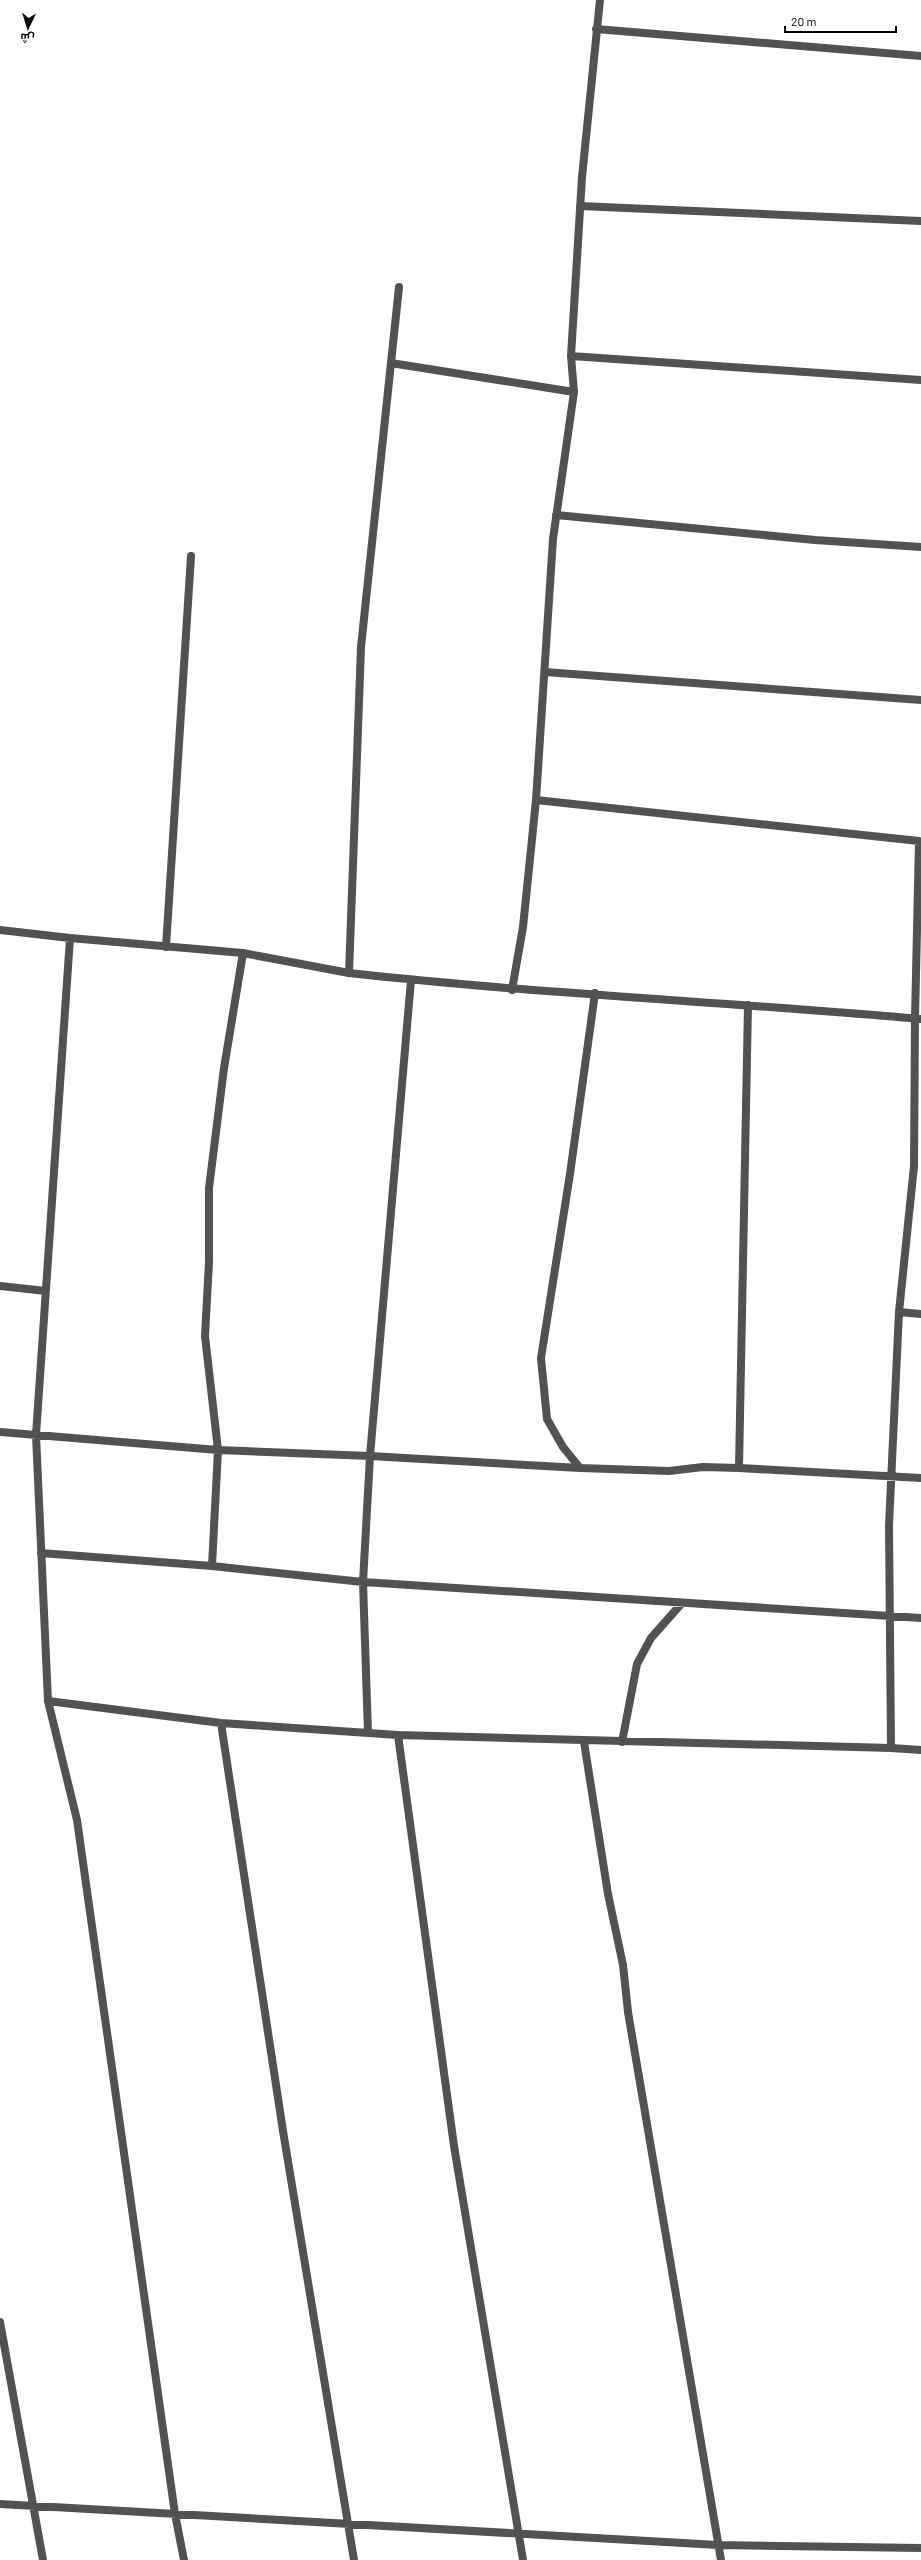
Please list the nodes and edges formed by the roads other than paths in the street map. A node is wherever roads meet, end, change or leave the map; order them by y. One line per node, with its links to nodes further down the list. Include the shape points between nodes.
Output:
1 (600, 0): 2 (street)
2 (596, 29): 3 (street); 4 (street)
3 (921, 56)
4 (580, 206): 5 (street); 7 (street)
5 (921, 221)
6 (399, 287): 8 (street)
7 (571, 356): 9 (street); 10 (street)
8 (391, 363): 10 (street); 22 (street, via 361,647)
9 (921, 380)
10 (574, 392): 11 (street)
11 (556, 515): 12 (street, via 815,540); 14 (street)
12 (921, 547)
13 (192, 556): 20 (street)
14 (545, 672): 15 (street); 16 (street)
15 (921, 700)
16 (536, 800): 17 (street); 24 (street, via 523,927)
17 (920, 841): 27 (street)
18 (0, 930): 19 (street)
19 (70, 938): 20 (street); 30 (street)
20 (166, 947): 21 (street)
21 (243, 953): 22 (street); 35 (street, via 224,1068 209,1188 205,1336)
22 (348, 973): 23 (street)
23 (411, 980): 24 (street); 36 (street)
24 (512, 990): 25 (street)
25 (595, 993): 26 (street); 37 (street, via 541,1358 547,1418 563,1447)
26 (748, 1005): 27 (street); 38 (street)
27 (918, 1018): 28 (street)
28 (918, 1166): 31 (street)
29 (0, 1286): 30 (street)
30 (46, 1292): 34 (street)
31 (899, 1312): 32 (street); 39 (street)
32 (921, 1314)
33 (0, 1432): 34 (street)
34 (36, 1435): 35 (street); 41 (street)
35 (218, 1450): 36 (street); 42 (street)
36 (370, 1456): 37 (street); 43 (street)
37 (580, 1468): 38 (street, via 669,1471 703,1467)
38 (739, 1468): 39 (street)
39 (891, 1476): 40 (street); 45 (street)
40 (921, 1478)
41 (41, 1553): 42 (street); 47 (street)
42 (212, 1566): 43 (street)
43 (363, 1582): 44 (street); 49 (street)
44 (682, 1603): 45 (street); 52 (street, via 651,1638 637,1664)
45 (888, 1616): 46 (street); 53 (street)
46 (921, 1618)
47 (48, 1701): 48 (street); 58 (street, via 77,1820)
48 (221, 1723): 49 (street); 59 (street, via 283,2131)
49 (368, 1733): 50 (street)
50 (398, 1735): 51 (street); 60 (street, via 454,2146)
51 (584, 1742): 52 (street); 61 (street)
52 (622, 1742): 53 (street)
53 (890, 1748): 54 (street)
54 (921, 1750)
55 (0, 2322): 57 (street)
56 (0, 2504): 57 (street)
57 (34, 2506): 58 (street); 63 (street)
58 (175, 2514): 59 (street); 64 (street)
59 (348, 2523): 60 (street); 65 (street)
60 (517, 2532): 61 (street); 66 (street)
61 (718, 2545): 62 (street); 67 (street)
62 (921, 2548)
63 (43, 2560)
64 (184, 2560)
65 (354, 2560)
66 (523, 2560)
67 (721, 2560)

